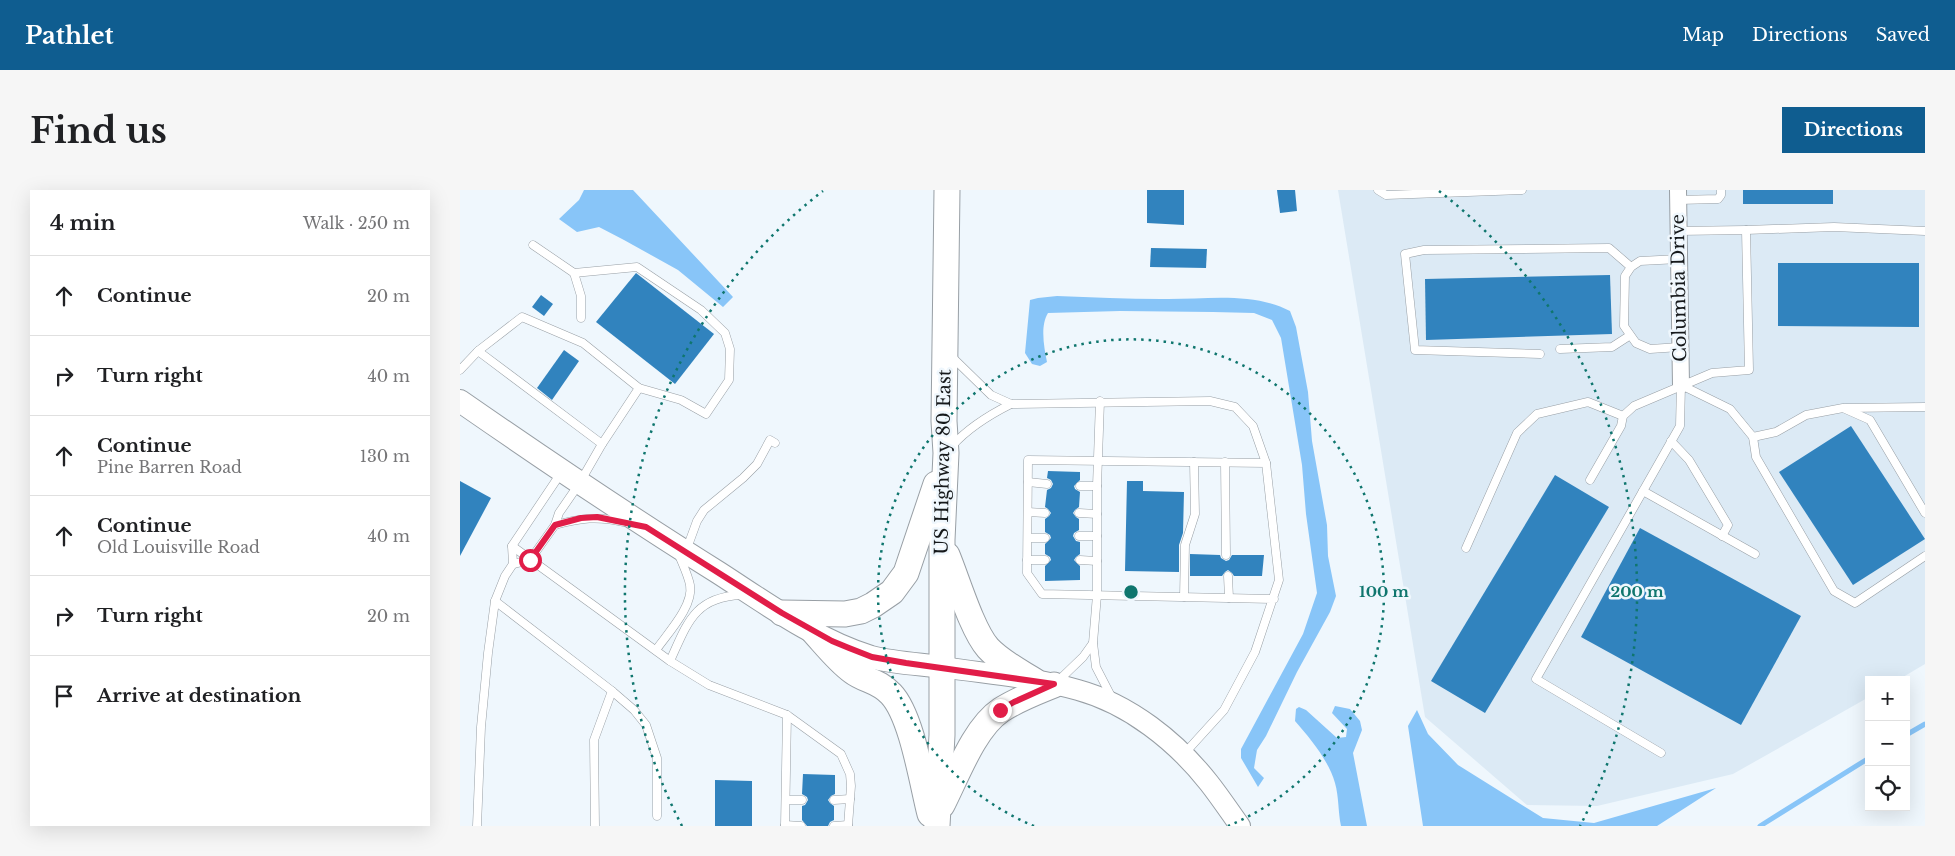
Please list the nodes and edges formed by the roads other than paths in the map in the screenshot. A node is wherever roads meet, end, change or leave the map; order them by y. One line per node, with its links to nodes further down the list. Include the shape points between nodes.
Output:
1 (947, 190): 18 (main road, US Highway 80 East)
2 (1378, 190): 3 (lane, via 1386,195)
3 (1522, 190)
4 (1721, 190): 5 (lane, via 1718,199)
5 (1678, 195): 6 (street, Columbia Drive)
6 (1678, 230): 7 (lane); 10 (street, Columbia Drive)
7 (1746, 230): 8 (lane, via 1834,227); 21 (lane, via 1749,370 1712,373)
8 (1925, 231)
9 (533, 245): 12 (lane)
10 (1679, 259): 11 (lane, via 1640,261); 15 (street, Columbia Drive)
11 (1631, 267): 14 (lane, via 1625,276 1624,326); 19 (lane, via 1609,248 1424,250 1405,254 1415,350)
12 (574, 273): 13 (lane, via 581,296); 22 (lane, via 637,266 701,310 725,333 730,349 729,380 706,414 681,400)
13 (581, 318)
14 (1629, 336): 15 (lane, via 1650,349); 16 (lane, via 1612,347)
15 (1680, 347): 21 (street, Columbia Drive)
16 (1560, 348)
17 (478, 351): 20 (lane); 22 (lane, via 522,317 583,343); 32 (lane)
18 (945, 351): 25 (lane, via 991,394); 33 (main road, US Highway 80 East)
19 (1540, 354)
20 (460, 370)
21 (1681, 385): 28 (lane, via 1634,406); 29 (lane, via 1730,409); 30 (lane, via 1680,426)
22 (639, 388): 32 (lane)
23 (460, 401): 38 (main road)
24 (1100, 401): 25 (lane); 34 (lane); 37 (lane, via 1210,402 1235,407 1253,426)
25 (1011, 404): 33 (lane, via 963,434)
26 (1925, 407): 27 (lane)
27 (1843, 408): 29 (lane, via 1806,415 1776,432); 48 (lane, via 1870,420)
28 (1624, 416): 39 (lane); 59 (lane, via 1588,402 1537,414 1517,434)
29 (1753, 437): 63 (lane, via 1756,457 1834,591 1855,604)
30 (1671, 441): 44 (lane); 54 (lane, via 1689,460 1728,525)
31 (775, 443): 60 (lane, via 770,440 757,464 704,510)
32 (602, 444): 38 (lane)
33 (946, 453): 57 (main road, US Highway 80 East); 77 (main road, via 906,573 892,592 861,611 845,614)
34 (1097, 461): 35 (lane); 40 (lane, via 1028,460); 43 (lane)
35 (1194, 462): 36 (lane); 73 (lane, via 1195,514 1185,545)
36 (1225, 462): 37 (lane); 62 (lane)
37 (1266, 463): 75 (lane, via 1279,580)
38 (570, 478): 50 (lane); 51 (main road); 58 (lane)
39 (1590, 480)
40 (1028, 482): 41 (lane); 45 (lane)
41 (1047, 484)
42 (1080, 486): 43 (lane)
43 (1097, 486): 49 (lane)
44 (1643, 491): 54 (lane); 87 (lane, via 1536,679)
45 (1028, 512): 46 (lane); 55 (lane)
46 (1045, 512)
47 (1079, 513): 49 (lane)
48 (1925, 513)
49 (1097, 514): 53 (lane)
50 (555, 525): 51 (lane, via 597,517); 64 (lane)
51 (646, 527): 60 (main road)
52 (1080, 536): 53 (lane)
53 (1098, 536): 68 (lane)
54 (1722, 536): 61 (lane)
55 (1028, 538): 56 (lane); 65 (lane)
56 (1045, 538)
57 (942, 540): 82 (main road, US Highway 80 East); 83 (main road, via 986,646 1000,658)
58 (512, 546): 64 (lane); 69 (lane)
59 (1466, 548)
60 (681, 549): 71 (main road); 80 (lane, via 690,598)
61 (1755, 554)
62 (1226, 555)
63 (1925, 556)
64 (530, 560): 69 (lane); 80 (lane)
65 (1027, 560): 66 (lane); 72 (lane, via 1027,573 1042,594)
66 (1045, 560)
67 (1080, 560): 68 (lane)
68 (1097, 561): 72 (lane)
69 (513, 564): 76 (lane)
70 (1228, 576): 74 (lane)
71 (752, 594): 77 (main road); 81 (lane, via 717,599 697,610)
72 (1097, 595): 73 (lane); 79 (lane)
73 (1184, 597): 74 (lane)
74 (1229, 598): 75 (lane)
75 (1274, 599): 88 (lane, via 1255,652 1224,710)
76 (495, 601): 84 (lane); 95 (lane, via 482,718)
77 (782, 613): 78 (main road)
78 (812, 630): 82 (main road, via 872,657); 94 (main road, via 853,672 882,686 902,709)
79 (1093, 643): 83 (lane, via 1083,657); 85 (lane, via 1096,667)
80 (656, 650): 81 (lane)
81 (670, 661): 86 (lane, via 709,685)
82 (942, 667): 83 (street); 94 (main road, US Highway 80 East, via 942,735)
83 (1045, 683): 85 (street, via 1077,689); 94 (main road, via 990,719 974,741)
84 (612, 691): 93 (lane, via 646,725 654,744); 96 (lane, via 594,740)
85 (1116, 704): 88 (street, via 1147,724)
86 (787, 715): 89 (lane, via 841,754 850,774); 90 (lane)
87 (1661, 754)
88 (1183, 755): 101 (street, via 1209,783)
89 (850, 799): 92 (lane); 100 (lane)
90 (786, 800): 91 (lane); 97 (lane)
91 (802, 800)
92 (834, 800)
93 (657, 816)
94 (936, 822)
95 (477, 826)
96 (595, 826)
97 (785, 826): 98 (lane)
98 (802, 826)
99 (834, 826): 100 (lane)
100 (848, 826)
101 (1240, 826)

